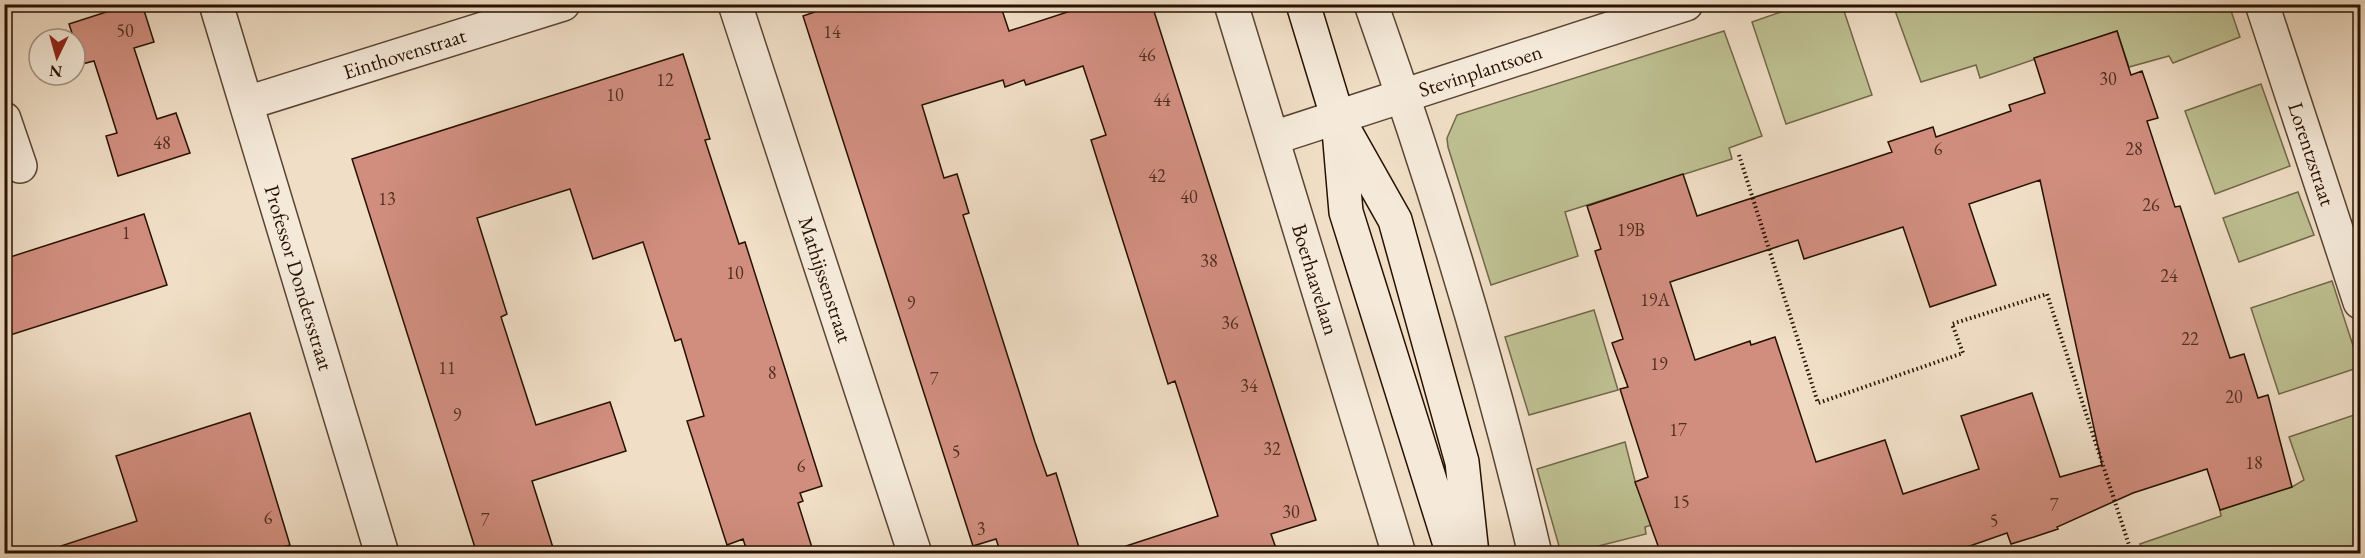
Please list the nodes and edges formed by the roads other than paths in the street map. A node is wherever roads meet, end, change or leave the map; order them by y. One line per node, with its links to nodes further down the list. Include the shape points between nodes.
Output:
1 (216, 4): 10 (street, Professor Dondersstraat)
2 (563, 4): 10 (street, Einthovenstraat)
3 (735, 4): 17 (street, Mathijssenstraat)
4 (1231, 4): 13 (street, Boerhaavelaan)
5 (1303, 4): 12 (street)
6 (1371, 4): 9 (street)
7 (1686, 4): 9 (street, Stevinplantsoen)
8 (2262, 4): 15 (street, Lorentzstraat)
9 (1404, 97): 12 (street, Stevinplantsoen); 21 (street, via 1456,261 1514,464)
10 (247, 103): 16 (street, Professor Dondersstraat)
11 (4, 119): 14 (street)
12 (1338, 119): 13 (street, Stevinplantsoen); 19 (street, via 1347,212); 20 (street, via 1395,220 1462,462)
13 (1273, 138): 18 (street, Boerhaavelaan)
14 (20, 166)
15 (2361, 302)
16 (382, 554)
17 (915, 554)
18 (1399, 554)
19 (1453, 554)
20 (1472, 554)
21 (1535, 554)

